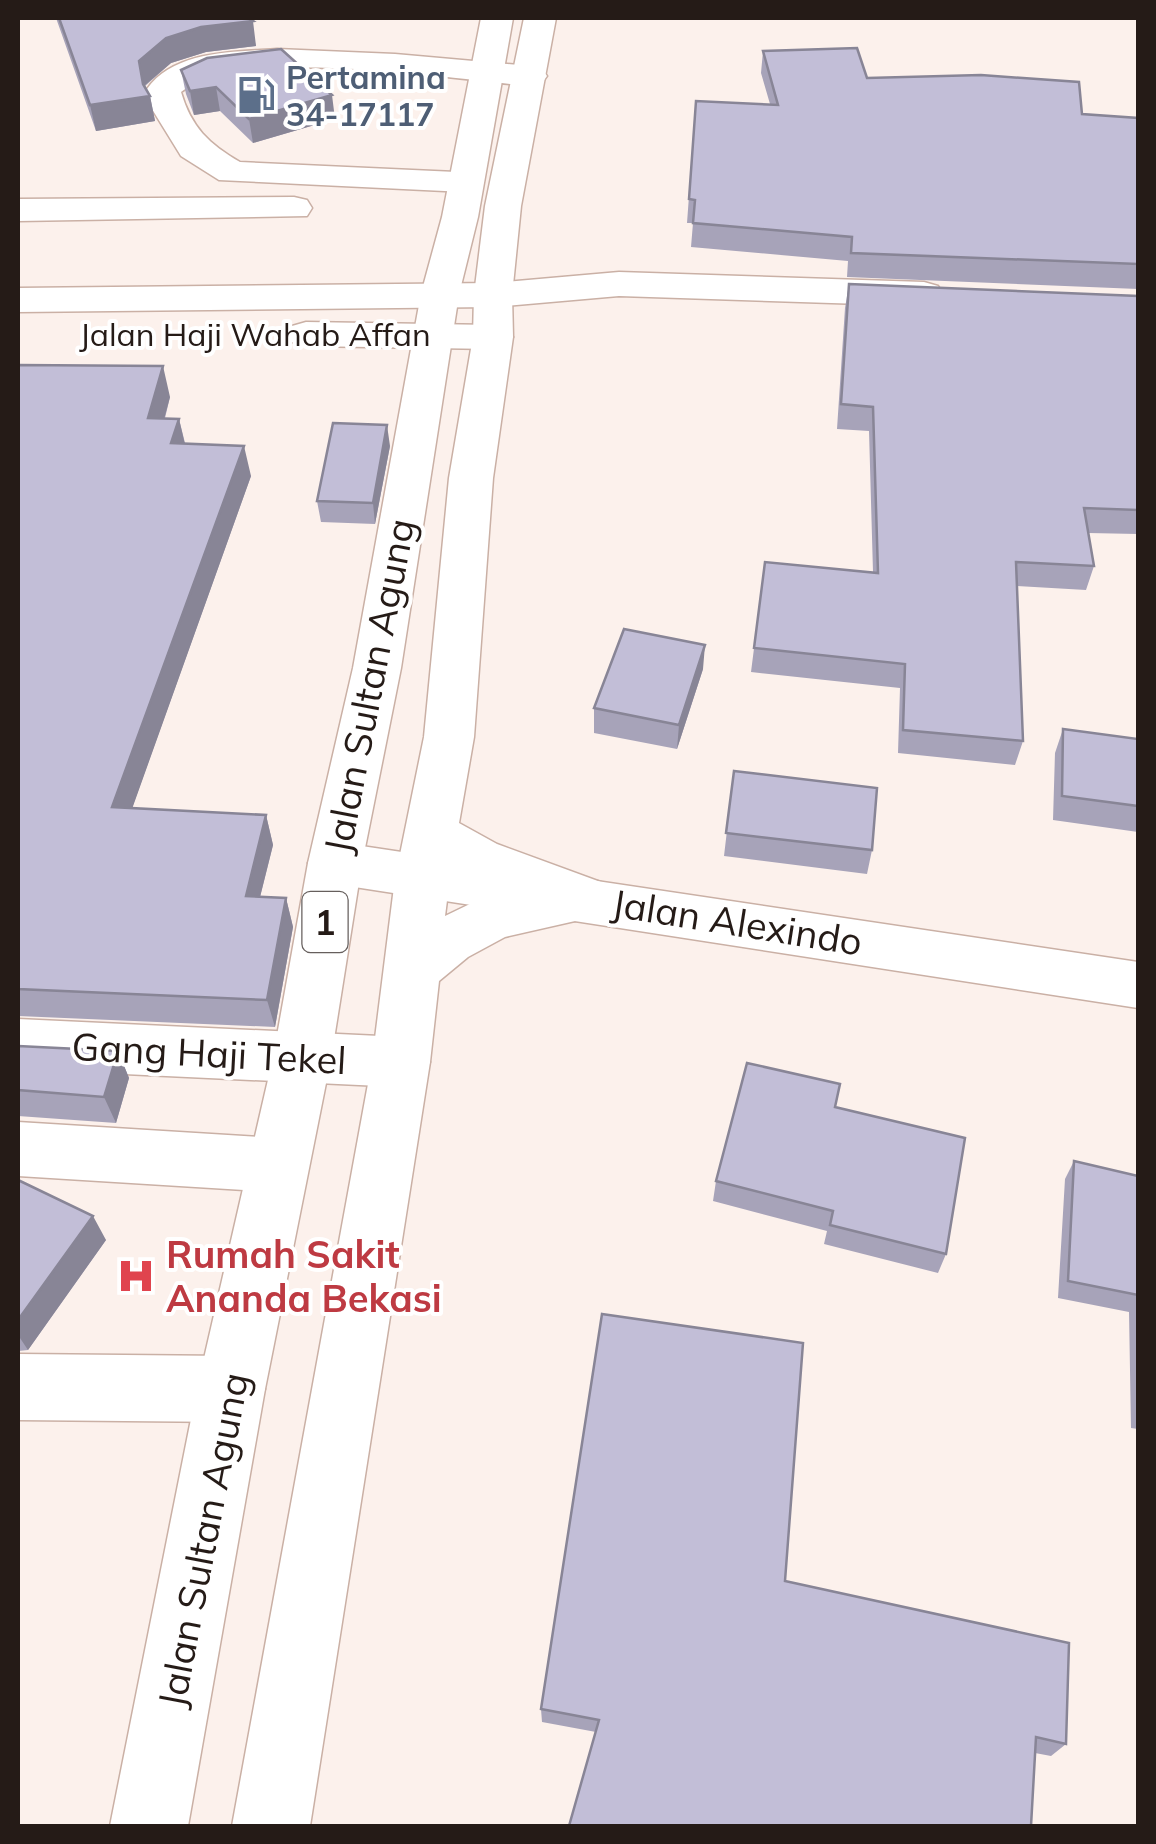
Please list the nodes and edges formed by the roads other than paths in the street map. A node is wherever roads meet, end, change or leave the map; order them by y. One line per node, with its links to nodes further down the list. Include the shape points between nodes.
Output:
1 (497, 18): 3 (main road, Jalan Sultan Agung / 1)
2 (540, 18): 3 (main road, Jalan Sultan Agung / 1)
3 (509, 75): 4 (main road, Jalan Sultan Agung / 1); 4 (main road, via 266,57 178,77 164,90 193,149 232,172); 8 (main road, Jalan Sultan Agung / 1, via 504,206)
4 (438, 207): 5 (main road); 8 (main road, Jalan Sultan Agung / 1)
5 (18, 210)
6 (965, 296): 8 (main road, via 619,284)
7 (18, 300): 8 (main road, Jalan Haji Wahab Affan)
8 (465, 315): 9 (main road, Jalan Haji Wahab Affan); 10 (main road, Jalan Sultan Agung / 1, via 472,478 448,737); 11 (main road, Jalan Sultan Agung / 1)
9 (18, 334)
10 (426, 856): 11 (main road, Jalan Alexindo); 12 (main road, Jalan Alexindo); 13 (main road, Jalan Sultan Agung / 1)
11 (335, 863): 16 (main road, Jalan Sultan Agung / 1)
12 (587, 898): 13 (main road, via 493,917); 14 (main road, Jalan Alexindo)
13 (409, 973): 17 (main road, Jalan Sultan Agung / 1)
14 (1138, 985)
15 (18, 1044): 16 (main road, Gang Haji Tekel)
16 (302, 1058): 17 (main road, Gang Haji Tekel); 19 (main road, Jalan Sultan Agung / 1)
17 (400, 1062): 23 (main road, Jalan Sultan Agung / 1)
18 (18, 1149): 19 (main road)
19 (277, 1165): 21 (main road, Jalan Sultan Agung / 1)
20 (18, 1387): 21 (main road)
21 (231, 1390): 22 (main road, Jalan Sultan Agung / 1)
22 (149, 1826)
23 (271, 1826)

